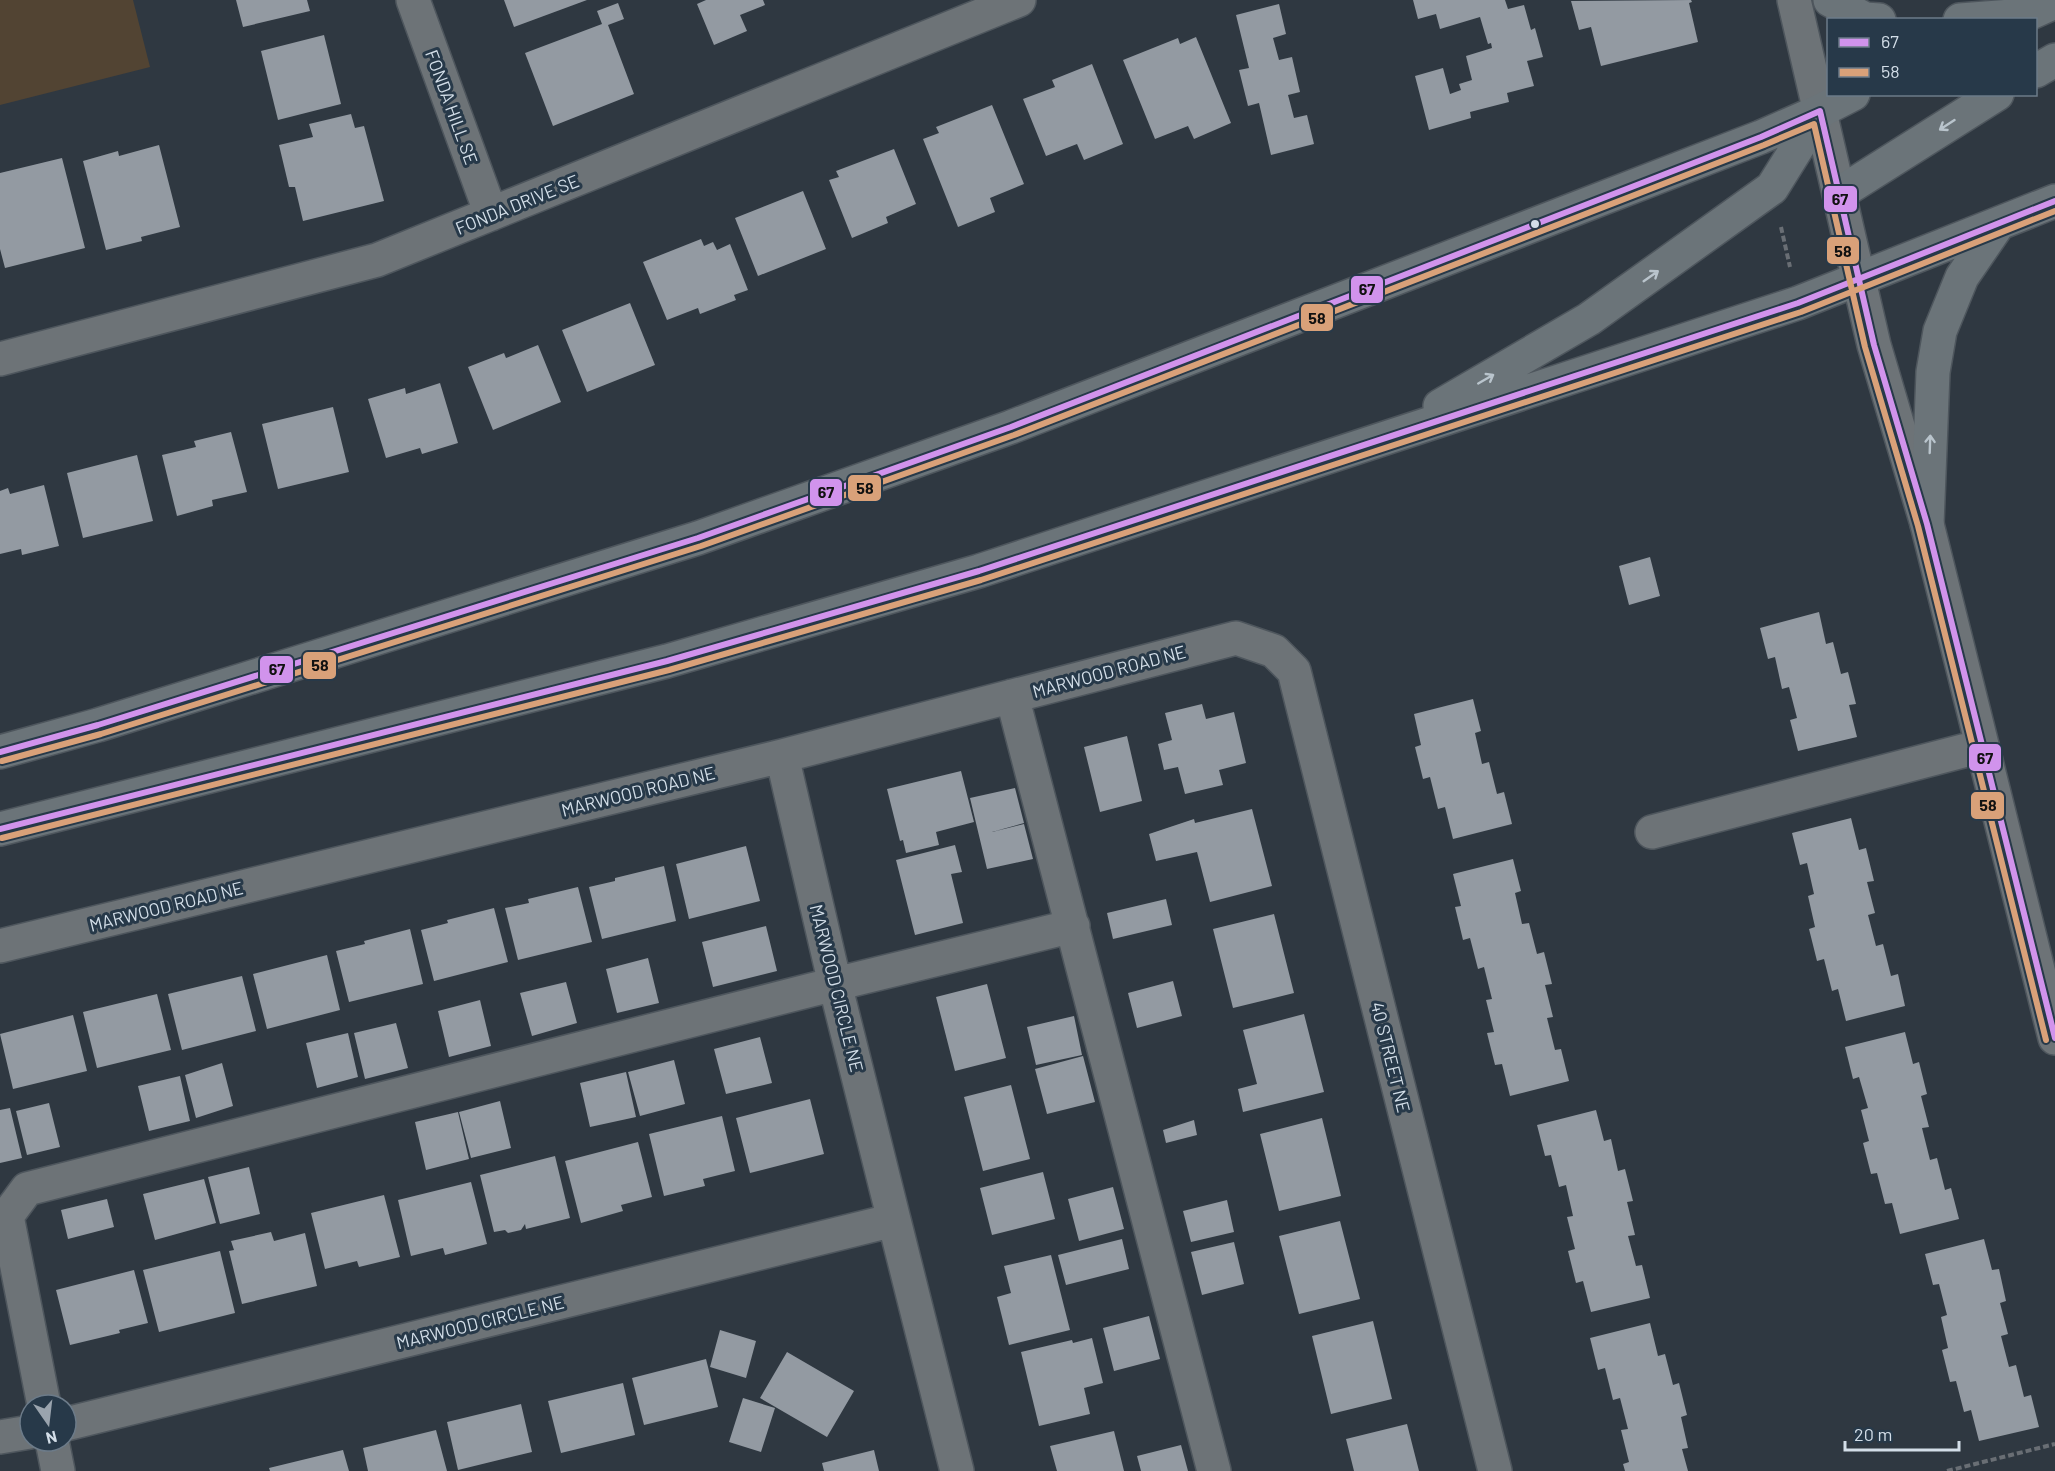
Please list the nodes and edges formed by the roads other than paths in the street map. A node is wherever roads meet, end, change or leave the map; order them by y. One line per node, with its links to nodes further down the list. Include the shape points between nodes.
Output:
1 (413, 0): 16 (street, FONDA HILL SE)
2 (1019, 0): 16 (street, FONDA DRIVE SE)
3 (1794, 0): 13 (street)
4 (1830, 0): 7 (main road)
5 (2055, 2): 6 (main road)
6 (2020, 17): 8 (main road)
7 (1863, 18)
8 (2000, 18)
9 (2055, 60): 10 (main road)
10 (2037, 70)
11 (1849, 96): 13 (main road)
12 (1994, 96): 14 (main road, one-way to 14)
13 (1820, 111): 14 (street); 20 (main road, one-way to 13, via 1589,319 1772,188); 25 (main road, via 1011,427 709,534)
14 (1840, 194): 18 (street)
15 (2055, 201): 17 (main road)
16 (491, 214): 19 (street, FONDA DRIVE SE, via 377,260)
17 (1997, 226): 18 (main road); 21 (main road, one-way to 17, via 1933,372 1940,331 1962,277)
18 (1860, 278): 20 (main road, via 1798,303); 21 (street, via 1874,345)
19 (0, 359)
20 (1381, 441): 27 (main road, via 979,571 667,661)
21 (1926, 524): 24 (street)
22 (1274, 651): 23 (street, MARWOOD ROAD NE, via 1236,638); 42 (street, 40 STREET NE, via 1294,670)
23 (1012, 696): 26 (street, MARWOOD ROAD NE); 29 (street)
24 (1982, 746): 28 (street); 32 (street)
25 (0, 752)
26 (782, 756): 30 (street, MARWOOD ROAD NE); 31 (street, MARWOOD CIRCLE NE)
27 (0, 829)
28 (1652, 832)
29 (1073, 926): 31 (street); 41 (street)
30 (0, 946)
31 (835, 984): 33 (street, MARWOOD CIRCLE NE); 34 (street, via 27,1189 7,1216)
32 (2055, 1038)
33 (894, 1220): 35 (street, MARWOOD CIRCLE NE); 40 (street, MARWOOD CIRCLE NE)
34 (42, 1393)
35 (78, 1421)
36 (18, 1434): 37 (street)
37 (0, 1437)
38 (54, 1453): 39 (street)
39 (58, 1471)
40 (957, 1471)
41 (1214, 1471)
42 (1495, 1471)

